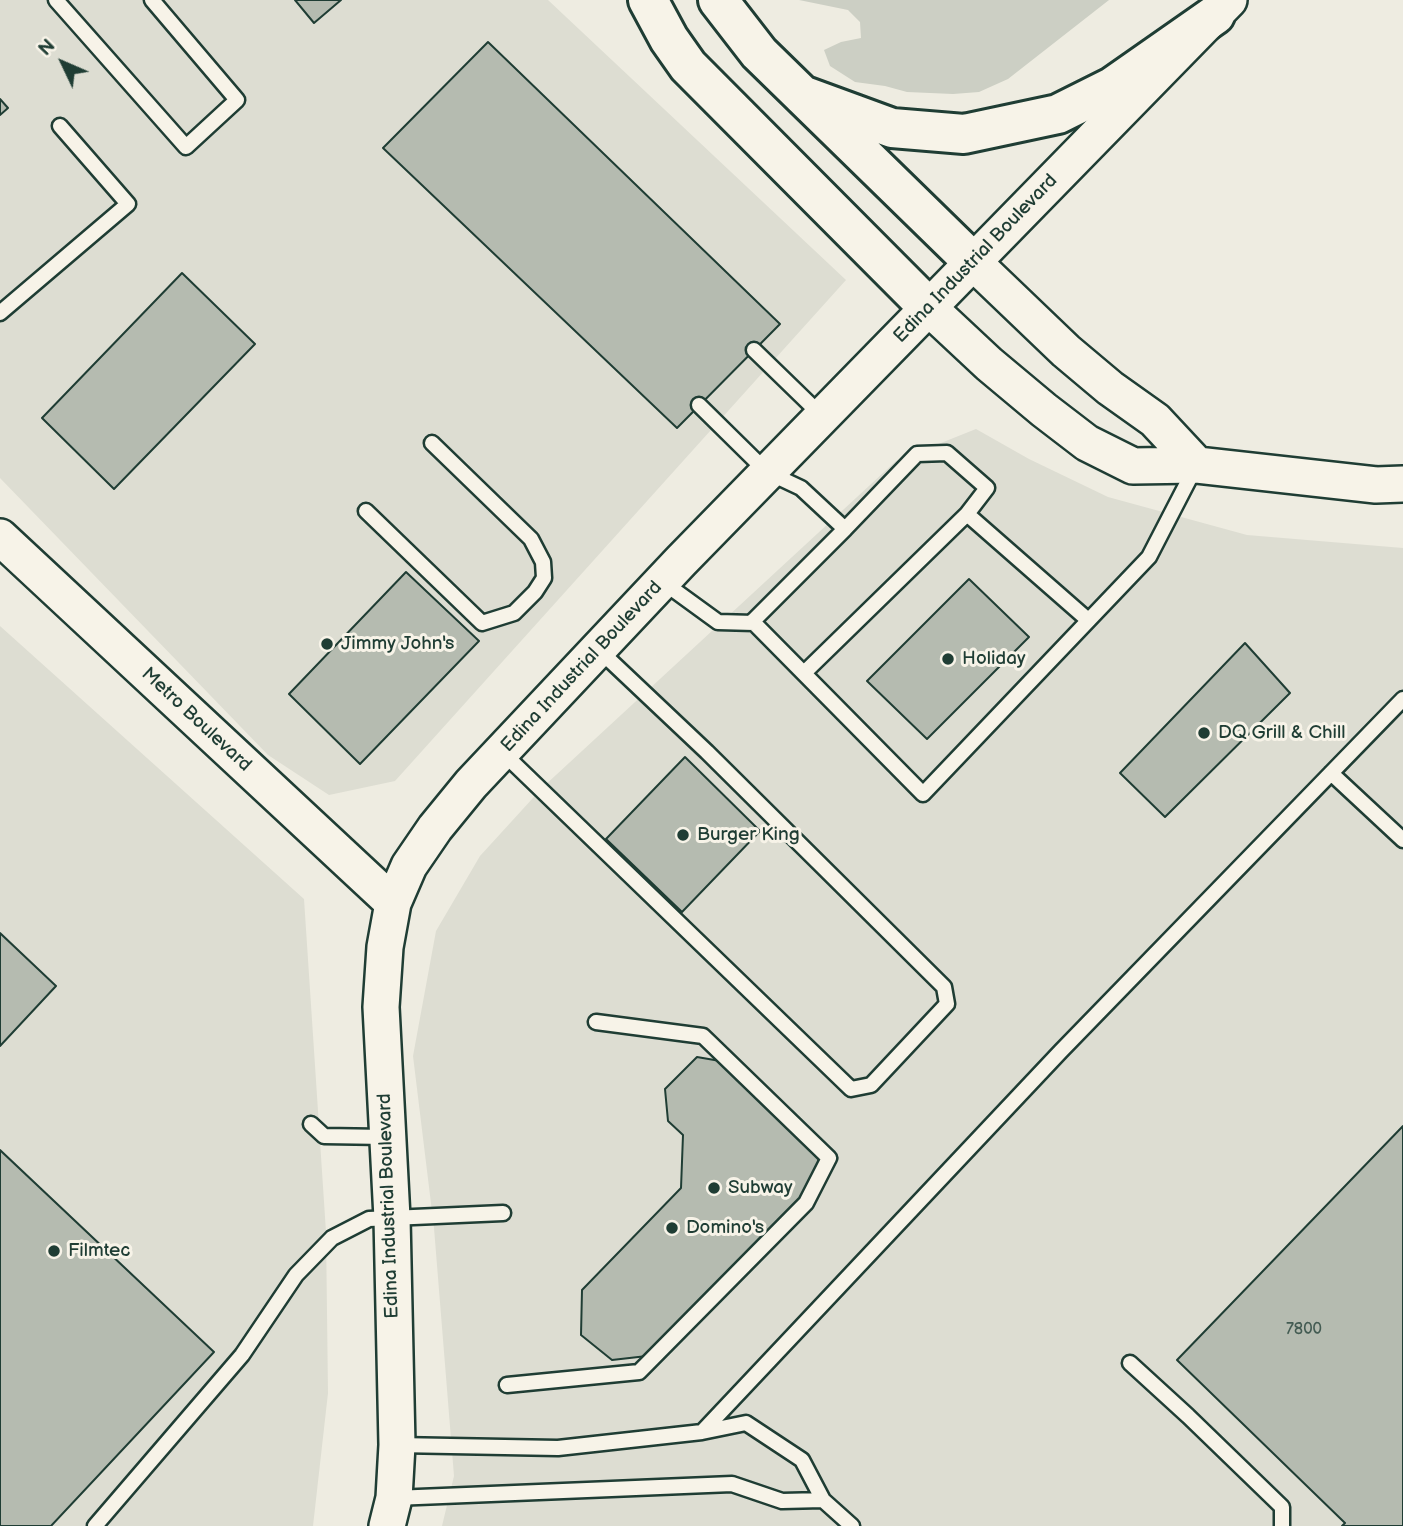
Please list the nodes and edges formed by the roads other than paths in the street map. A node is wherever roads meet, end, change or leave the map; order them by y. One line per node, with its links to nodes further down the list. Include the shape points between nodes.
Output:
1 (57, 0): 2 (lane, via 186,147 237,100)
2 (152, 0)
3 (648, 0): 9 (highway, via 688,66)
4 (718, 0): 6 (highway, via 759,53)
5 (1222, 8): 6 (highway, via 1112,87 1058,114 964,134 892,128); 8 (street, Edina Industrial Boulevard)
6 (802, 95): 8 (highway)
7 (60, 125): 10 (lane, via 128,204)
8 (972, 261): 9 (street, Edina Industrial Boulevard); 15 (street, via 1066,351 1155,420)
9 (928, 307): 13 (street, Edina Industrial Boulevard); 15 (street, via 989,364 1087,443 1133,466)
10 (0, 313)
11 (754, 350): 13 (lane)
12 (699, 405): 16 (lane)
13 (822, 416): 16 (street, Edina Industrial Boulevard)
14 (432, 443): 18 (lane, via 531,538 544,578 535,592 514,613 482,623)
15 (1197, 465): 17 (street); 23 (lane, via 1149,557)
16 (767, 472): 20 (lane, via 801,488); 22 (street, Edina Industrial Boulevard)
17 (1403, 484)
18 (366, 511)
19 (967, 514): 20 (lane, via 987,488 947,453 917,454); 23 (lane); 26 (lane)
20 (845, 529): 24 (lane)
21 (0, 537): 31 (street, Metro Boulevard)
22 (662, 582): 24 (lane, via 718,622); 25 (street, Edina Industrial Boulevard)
23 (1088, 620): 26 (lane, via 923,794)
24 (752, 622): 26 (lane)
25 (598, 649): 28 (street, Edina Industrial Boulevard); 28 (lane, via 944,987 947,1004 871,1085 851,1089)
26 (804, 673)
27 (1403, 699): 29 (lane)
28 (502, 752): 31 (street, Edina Industrial Boulevard, via 435,828 409,866)
29 (1331, 773): 30 (lane); 39 (lane)
30 (1403, 840)
31 (393, 903): 34 (street, Edina Industrial Boulevard, via 384,947 381,1007)
32 (596, 1022): 38 (lane, via 703,1036 830,1158 806,1203 639,1372)
33 (311, 1124): 34 (lane, via 324,1136)
34 (386, 1137): 36 (street, Edina Industrial Boulevard)
35 (503, 1213): 36 (lane)
36 (392, 1218): 40 (street, Edina Industrial Boulevard); 43 (lane, via 369,1219 332,1238 279,1298 242,1355)
37 (1130, 1363): 45 (lane, via 1282,1507)
38 (507, 1385)
39 (702, 1432): 40 (lane, via 558,1448); 41 (lane, via 746,1423 802,1460)
40 (397, 1445): 42 (street, Edina Industrial Boulevard)
41 (823, 1500): 42 (lane, via 782,1501 732,1484); 44 (lane)
42 (391, 1512)
43 (95, 1526)
44 (852, 1526)
45 (1282, 1526)

